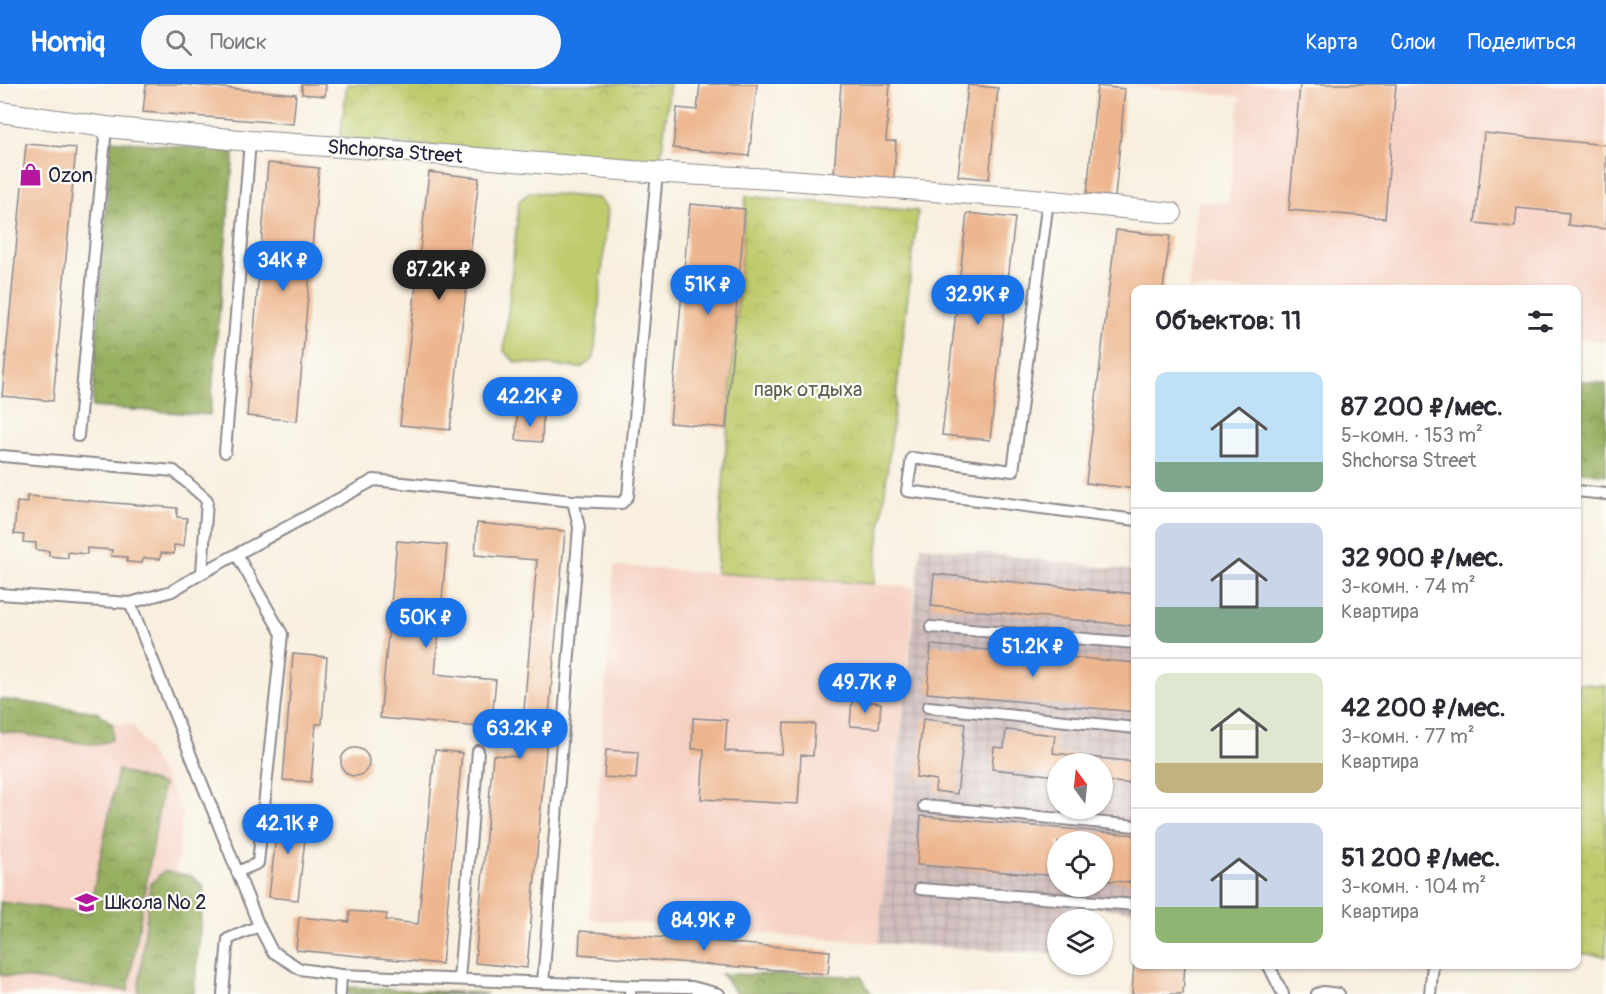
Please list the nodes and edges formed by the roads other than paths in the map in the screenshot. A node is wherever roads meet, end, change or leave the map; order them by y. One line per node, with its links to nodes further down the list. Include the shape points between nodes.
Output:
1 (0, 112): 2 (street, Shchorsa Street)
2 (106, 127): 3 (street, Shchorsa Street); 7 (lane)
3 (250, 141): 4 (street, Shchorsa Street); 8 (lane)
4 (657, 172): 5 (street, Shchorsa Street); 12 (lane, via 628,496 622,503)
5 (1048, 200): 6 (street, Shchorsa Street); 13 (lane, via 1013,471 912,458 907,491)
6 (1172, 213)
7 (78, 436)
8 (225, 452)
9 (2, 456): 15 (lane, via 174,471 207,500)
10 (1581, 491): 11 (lane)
11 (1606, 494)
12 (573, 501): 14 (lane, via 374,480); 33 (lane, via 579,527)
13 (1131, 519)
14 (237, 555): 15 (lane); 25 (lane, via 282,634 258,863)
15 (202, 573): 17 (lane, via 171,591)
16 (0, 594): 17 (lane)
17 (130, 603): 25 (lane)
18 (931, 627): 19 (lane)
19 (1131, 643)
20 (928, 707): 21 (lane)
21 (1131, 727)
22 (478, 751): 32 (lane)
23 (924, 806): 24 (lane)
24 (1131, 826)
25 (237, 872): 28 (lane)
26 (920, 889): 27 (lane)
27 (1131, 905)
28 (259, 926): 31 (lane, via 272,951 300,969); 35 (lane, via 228,939)
29 (1270, 969): 38 (lane)
30 (1432, 969): 41 (lane)
31 (341, 975): 32 (lane); 36 (lane)
32 (459, 979): 33 (lane)
33 (543, 983): 34 (lane)
34 (631, 990): 37 (lane, via 692,987)
35 (223, 994)
36 (340, 994)
37 (718, 994)
38 (1283, 994)
39 (1317, 994): 40 (lane)
40 (1339, 994)
41 (1430, 994)

